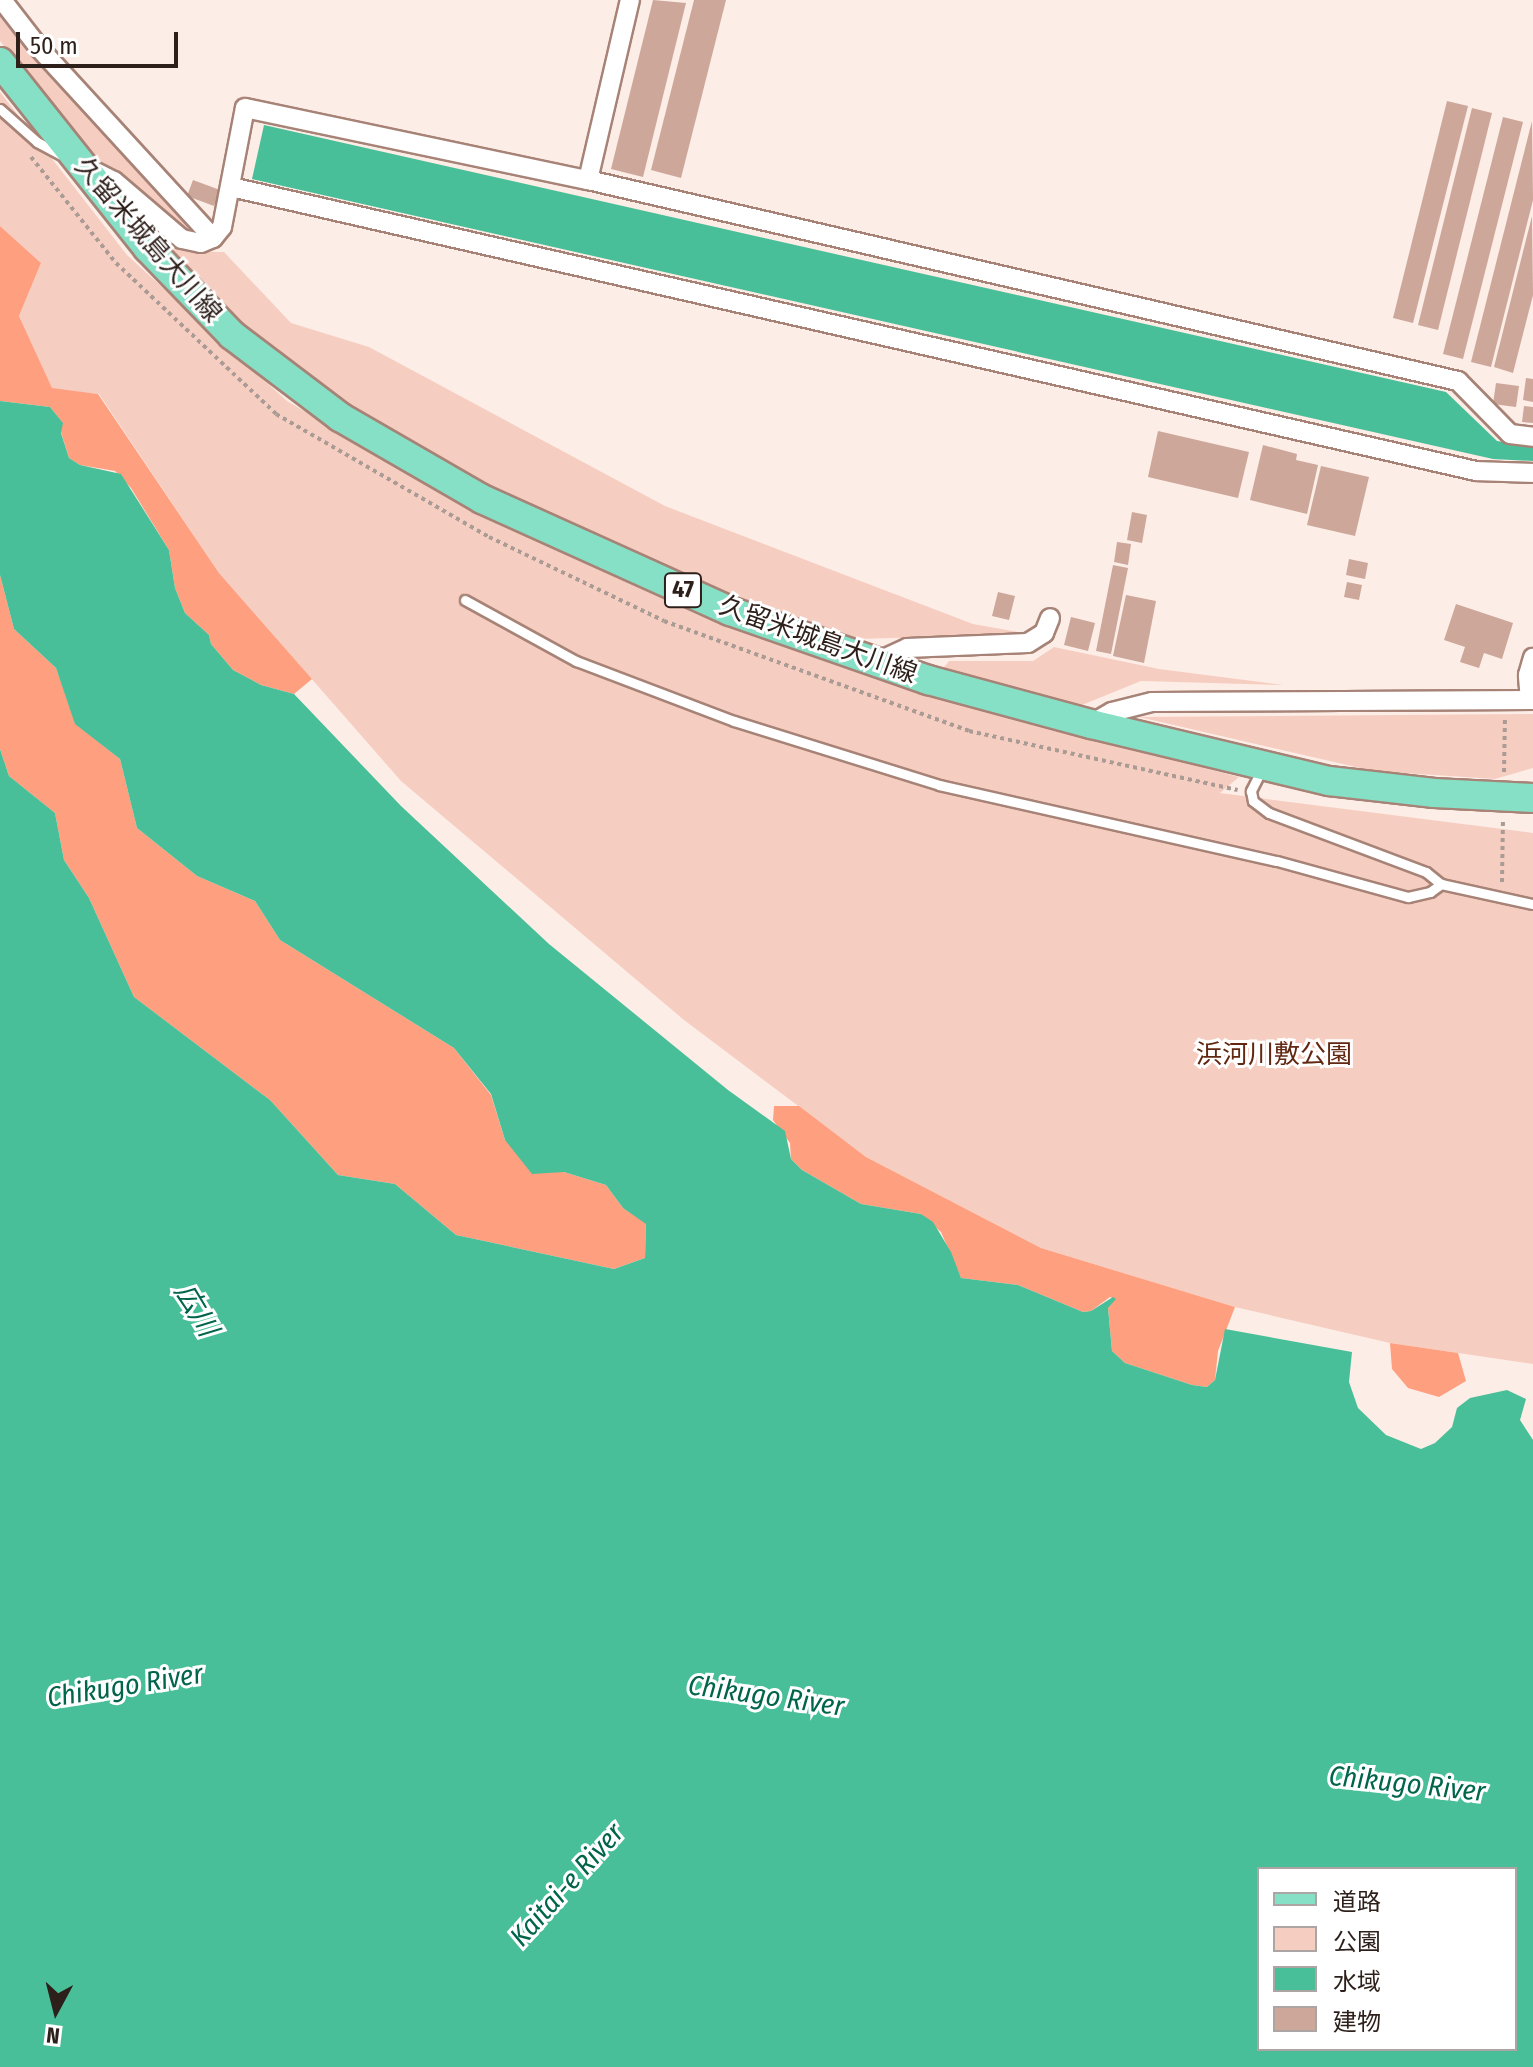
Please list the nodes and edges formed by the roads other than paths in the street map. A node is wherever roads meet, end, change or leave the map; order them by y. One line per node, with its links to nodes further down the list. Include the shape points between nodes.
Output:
1 (2, 0): 8 (street, via 40,49)
2 (630, 0): 6 (street)
3 (0, 62): 5 (main road, 久留米城島大川線 / 47)
4 (0, 109): 5 (lane, via 37,142)
5 (81, 164): 8 (street, via 114,181 182,239 201,243); 14 (main road, 久留米城島大川線 / 47, via 148,248 232,335 340,417 482,499 730,611)
6 (588, 180): 7 (street, via 245,108); 9 (street, via 1458,381 1510,434)
7 (231, 187): 8 (street, via 222,227); 10 (street, via 1461,467)
8 (213, 238)
9 (1533, 437)
10 (1533, 473)
11 (465, 600): 19 (lane, via 576,661 734,721 939,785 1277,861 1408,897)
12 (1050, 618): 14 (street, via 1044,633 1028,643 907,648)
13 (1533, 658): 15 (street, via 1528,675)
14 (877, 662): 16 (main road, 久留米城島大川線 / 47)
15 (1531, 700): 16 (street, via 1152,702 1112,712)
16 (1091, 724): 17 (main road, 久留米城島大川線 / 47)
17 (1264, 766): 18 (main road, 久留米城島大川線 / 47, via 1329,781); 19 (lane, via 1251,791 1253,801 1269,813 1426,872)
18 (1533, 798)
19 (1441, 884): 20 (lane)
20 (1533, 904)

